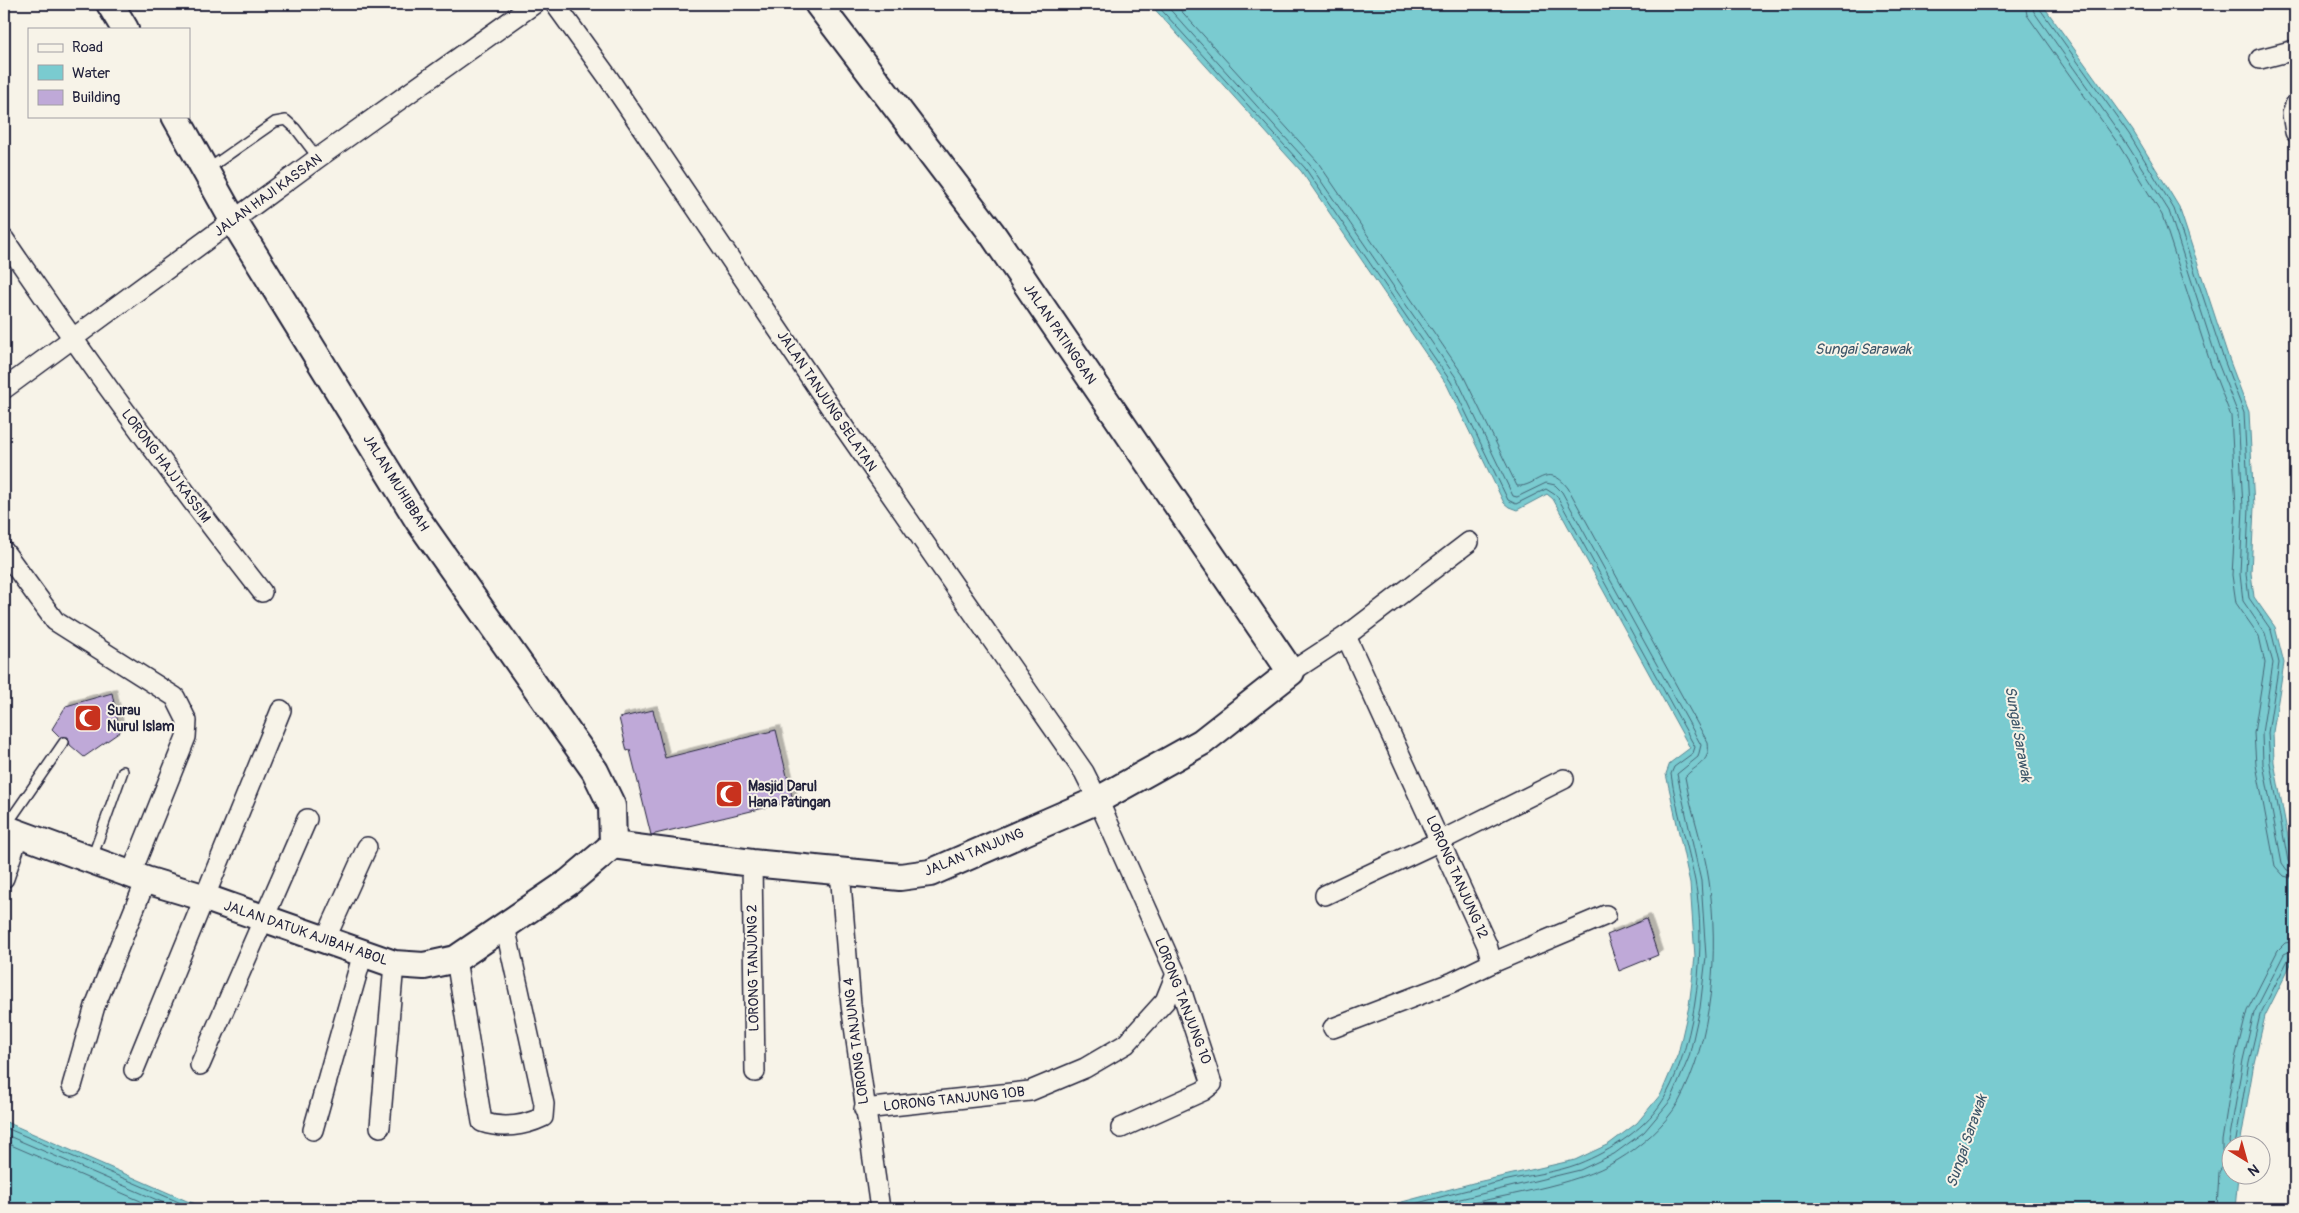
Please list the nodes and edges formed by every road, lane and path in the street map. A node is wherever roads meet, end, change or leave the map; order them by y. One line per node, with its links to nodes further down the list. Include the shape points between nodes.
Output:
1 (110, 4): 5 (main road)
2 (534, 4): 11 (street, JALAN HAJI KASSAN)
3 (555, 4): 26 (street, JALAN TANJUNG SELATAN, via 1084,772)
4 (826, 9): 21 (main road, JALAN PATINGGAN, via 991,232)
5 (124, 28)
6 (2295, 50): 7 (street)
7 (2260, 59)
8 (2295, 105): 10 (street, via 2292,114)
9 (176, 118): 12 (main road, JALAN MUHIBBAH)
10 (2295, 132)
11 (318, 158): 12 (lane, via 286,120 275,122); 13 (street, JALAN HAJI KASSAN)
12 (205, 171): 13 (main road, JALAN MUHIBBAH)
13 (233, 220): 15 (street, JALAN HAJI KASSAN); 30 (main road, JALAN MUHIBBAH, via 432,541 594,771 612,806)
14 (4, 239): 15 (street, LORONG HAJJ KASSIM)
15 (72, 339): 16 (street, JALAN HAJI KASSAN); 19 (street, LORONG HAJJ KASSIM)
16 (4, 390)
17 (1469, 542): 20 (street)
18 (4, 551): 35 (street, via 55,621 175,697 187,721 186,737)
19 (262, 592)
20 (1346, 636): 21 (street); 29 (street, LORONG TANJUNG 12)
21 (1291, 672): 26 (main road, JALAN TANJUNG, via 1202,742)
22 (281, 710): 38 (street)
23 (64, 742): 28 (lane)
24 (122, 771): 32 (lane)
25 (1564, 779): 29 (street)
26 (1098, 800): 34 (main road, JALAN TANJUNG, via 930,873 900,877); 47 (street, LORONG TANJUNG 10)
27 (307, 819): 40 (street)
28 (9, 830): 32 (main road, JALAN DATUK AJIBAH ABOL); 36 (street)
29 (1440, 841): 37 (street); 45 (street, LORONG TANJUNG 12)
30 (613, 845): 33 (main road, JALAN TANJUNG); 41 (main road, JALAN DATUK AJIBAH ABOL, via 570,882)
31 (367, 847): 42 (street)
32 (91, 860): 35 (main road, JALAN DATUK AJIBAH ABOL)
33 (752, 863): 34 (main road, JALAN TANJUNG); 51 (street, LORONG TANJUNG 2)
34 (840, 871): 53 (street, LORONG TANJUNG 4)
35 (138, 877): 38 (main road, JALAN DATUK AJIBAH ABOL); 52 (street)
36 (4, 878)
37 (1325, 895)
38 (206, 898): 40 (main road, JALAN DATUK AJIBAH ABOL); 50 (street)
39 (1606, 915): 45 (street)
40 (263, 918): 42 (main road, JALAN DATUK AJIBAH ABOL); 49 (street)
41 (505, 926): 44 (main road, JALAN DATUK AJIBAH ABOL); 44 (street, via 544,1104 543,1117 528,1124 494,1126 482,1122)
42 (325, 940): 43 (main road, JALAN DATUK AJIBAH ABOL)
43 (363, 953): 46 (main road, JALAN DATUK AJIBAH ABOL); 56 (street)
44 (456, 959): 46 (main road, JALAN DATUK AJIBAH ABOL, via 424,966)
45 (1492, 963): 48 (street, via 1453,982)
46 (394, 964): 54 (street)
47 (1176, 974): 53 (street, LORONG TANJUNG 10B, via 1165,1001 1133,1037 1085,1068 1030,1091); 55 (street, LORONG TANJUNG 10, via 1212,1084)
48 (1333, 1028)
49 (200, 1065)
50 (134, 1070)
51 (754, 1072)
52 (72, 1086)
53 (864, 1109): 57 (street, LORONG TANJUNG 4)
54 (380, 1128)
55 (1121, 1128)
56 (313, 1130)
57 (880, 1209)

